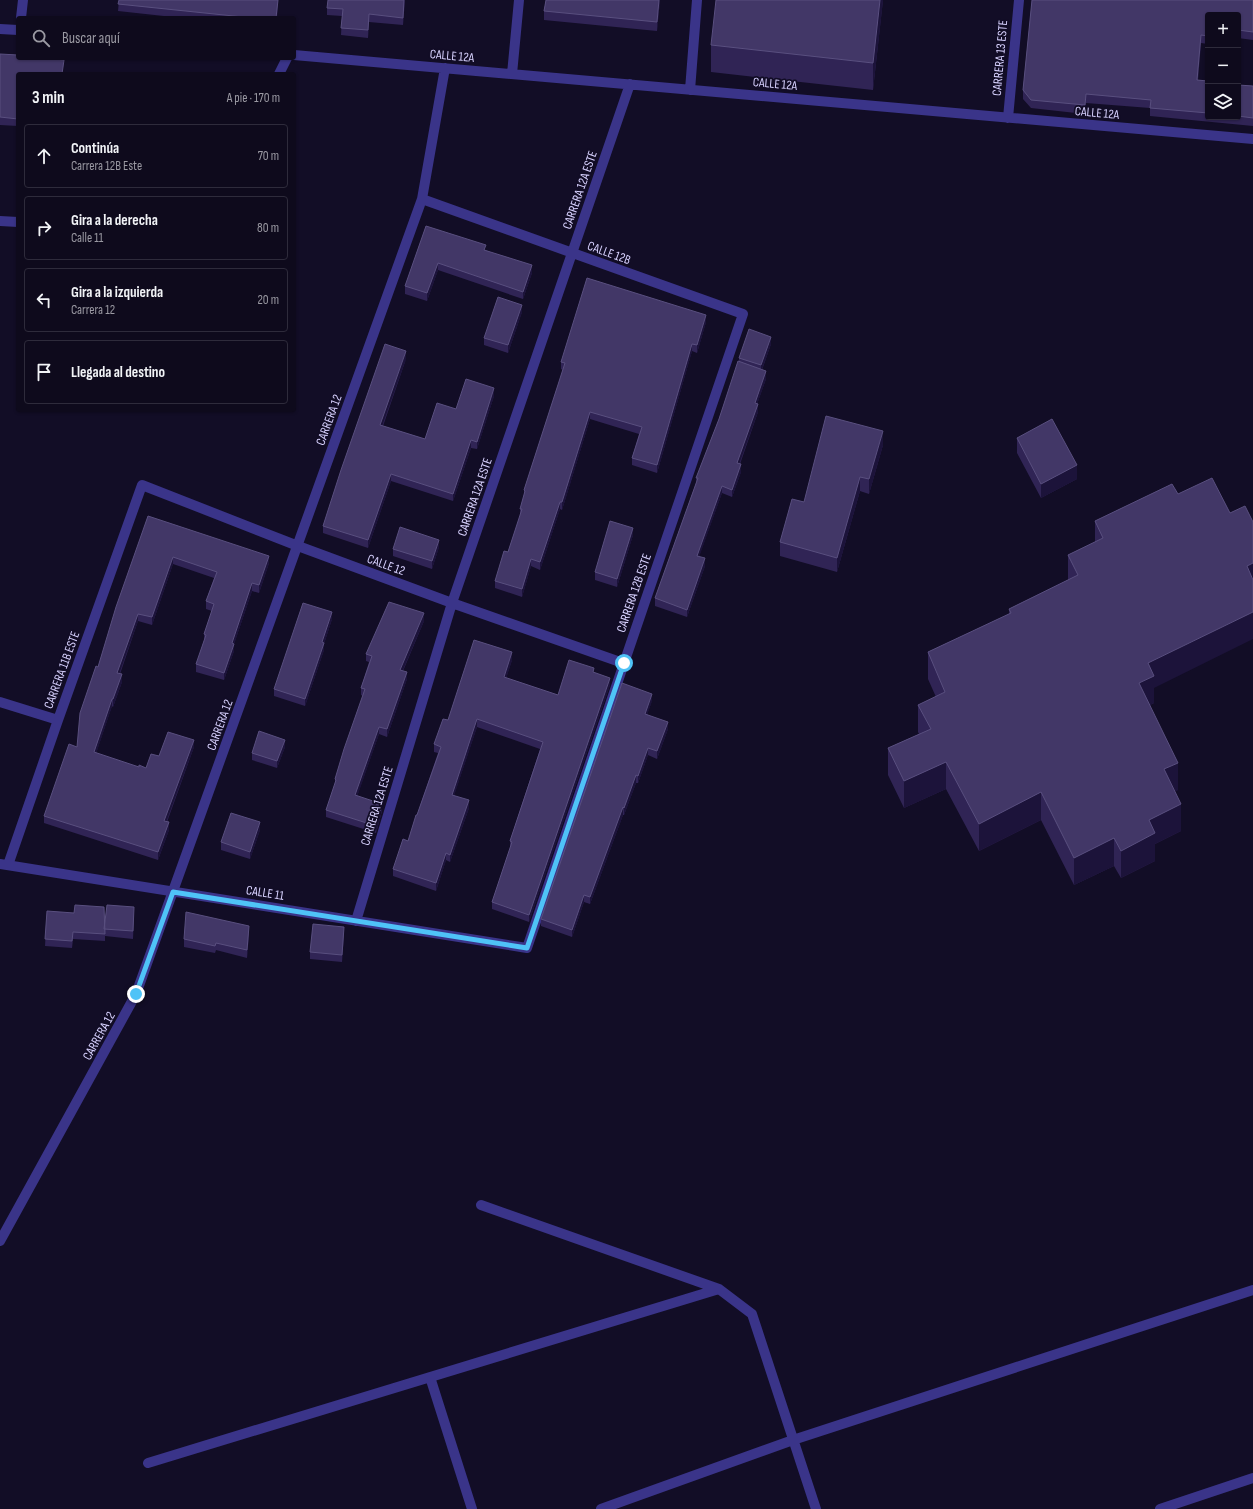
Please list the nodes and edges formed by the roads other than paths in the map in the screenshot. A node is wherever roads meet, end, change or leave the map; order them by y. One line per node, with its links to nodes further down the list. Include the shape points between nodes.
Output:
1 (24, 0): 5 (street)
2 (519, 0): 12 (street)
3 (697, 0): 14 (street)
4 (1019, 0): 15 (street, CARRERA 13 ESTE)
5 (21, 16)
6 (0, 29): 7 (street)
7 (16, 30)
8 (296, 55): 10 (street, CALLE 12A)
9 (286, 60): 11 (street)
10 (445, 68): 12 (street, CALLE 12A); 17 (street, CARRERA 12)
11 (280, 72)
12 (512, 74): 13 (street, CALLE 12A)
13 (630, 84): 14 (street, CALLE 12A); 20 (street, CARRERA 12A ESTE)
14 (690, 90): 15 (street, CALLE 12A)
15 (1008, 118): 16 (street, CALLE 12A)
16 (1253, 139)
17 (422, 199): 20 (street, CALLE 12B); 23 (street, CARRERA 12)
18 (0, 221): 19 (street)
19 (16, 222)
20 (573, 253): 21 (street, CALLE 12B); 24 (street, CARRERA 12A ESTE)
21 (742, 314): 25 (street, CARRERA 12B ESTE)
22 (142, 485): 23 (street, CALLE 12); 27 (street, CARRERA 11B ESTE)
23 (298, 546): 24 (street, CALLE 12); 29 (street, CARRERA 12)
24 (452, 603): 25 (street, CALLE 12); 30 (street, CARRERA 12A ESTE)
25 (624, 663): 31 (street, CARRERA 12B ESTE)
26 (0, 702): 27 (street)
27 (58, 720): 28 (street, CARRERA 11B ESTE)
28 (4, 865): 29 (street, CALLE 11)
29 (173, 892): 30 (street, CALLE 11); 33 (street, CARRERA 12, via 136,994)
30 (356, 921): 31 (street, CALLE 11)
31 (527, 948)
32 (481, 1205): 34 (street)
33 (0, 1241)
34 (719, 1289): 36 (street); 37 (street, via 752,1314)
35 (1253, 1290): 37 (street)
36 (430, 1377): 38 (street); 40 (street)
37 (793, 1440): 41 (street); 42 (street)
38 (148, 1463)
39 (1253, 1478): 43 (street)
40 (472, 1509)
41 (601, 1509)
42 (816, 1509)
43 (1160, 1509)

